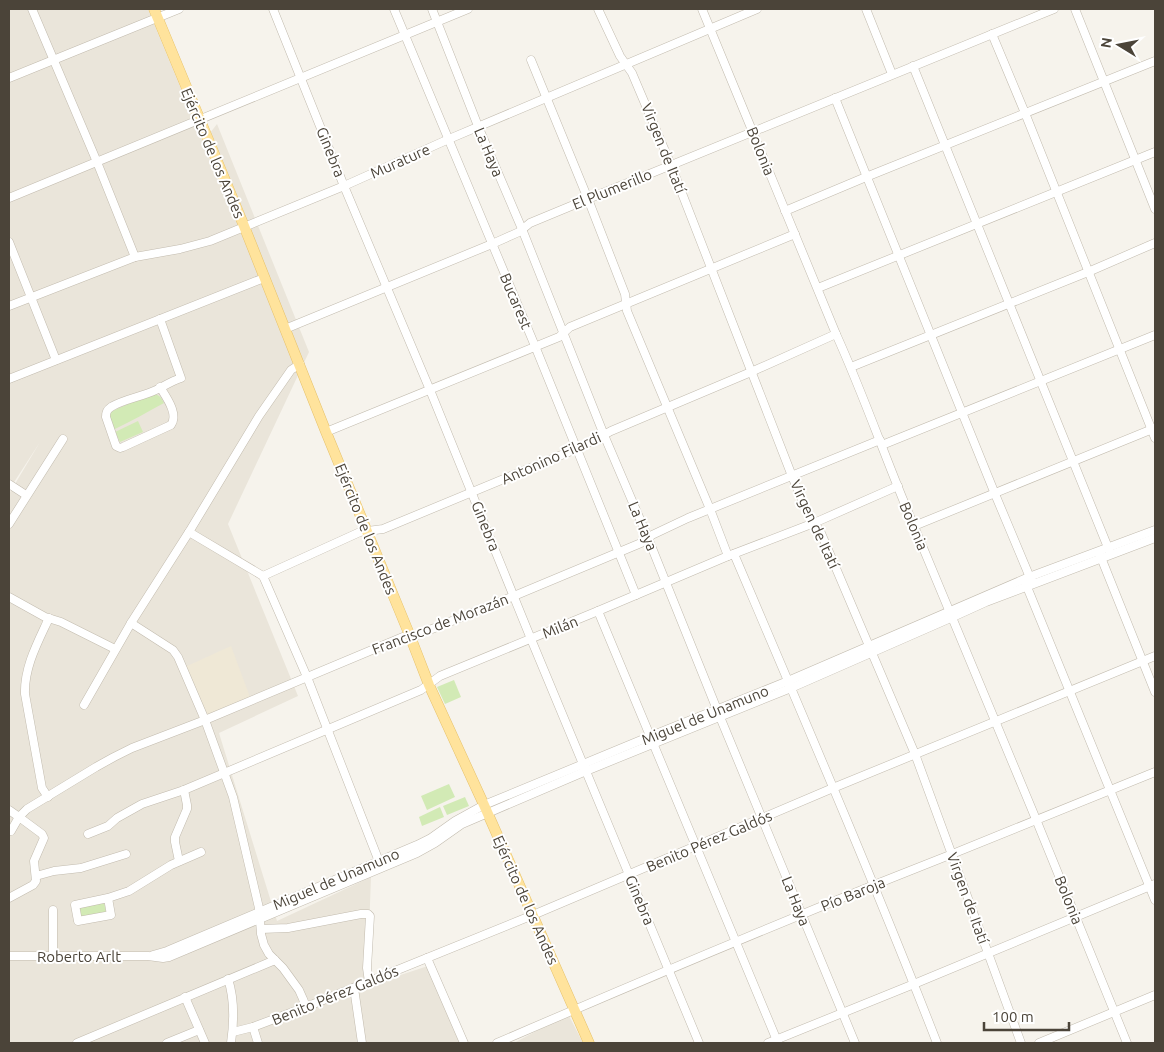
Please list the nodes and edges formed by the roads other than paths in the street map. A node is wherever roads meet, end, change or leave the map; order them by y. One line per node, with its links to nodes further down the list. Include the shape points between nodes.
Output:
1 (32, 9): 20 (street)
2 (179, 9): 14 (street)
3 (273, 9): 27 (street, Ginebra)
4 (394, 9): 18 (street, Bucarest)
5 (432, 9): 16 (street, La Haya)
6 (468, 9): 16 (street)
7 (598, 9): 23 (street, Virgen de Itatí)
8 (702, 9): 17 (street, Bolonia)
9 (757, 9): 17 (street, Murature)
10 (866, 9): 25 (street)
11 (1029, 9): 15 (street)
12 (1054, 9): 15 (street, El Plumerillo)
13 (1075, 9): 28 (street)
14 (156, 13): 20 (street); 32 (main road, Ejército de los Andes)
15 (1033, 17): 19 (street, El Plumerillo)
16 (437, 21): 18 (street); 33 (street, La Haya)
17 (710, 29): 23 (street, Murature); 34 (street, Bolonia)
18 (405, 34): 27 (street); 35 (street, Bucarest)
19 (992, 34): 24 (street, El Plumerillo); 31 (street)
20 (54, 60): 26 (street); 39 (street)
21 (531, 60): 29 (street)
22 (1155, 61): 28 (street)
23 (627, 64): 29 (street, Murature); 40 (street, Virgen de Itatí)
24 (913, 66): 25 (street, El Plumerillo); 36 (street)
25 (892, 74): 30 (street, El Plumerillo)
26 (9, 78)
27 (301, 78): 32 (street); 42 (street, Ginebra)
28 (1104, 82): 31 (street); 38 (street)
29 (547, 98): 33 (street, Murature); 45 (street)
30 (835, 98): 34 (street, El Plumerillo); 41 (street)
31 (1025, 113): 36 (street); 43 (street)
32 (199, 119): 39 (street); 49 (main road, Ejército de los Andes)
33 (478, 126): 35 (street, Murature); 50 (street, La Haya)
34 (753, 132): 40 (street, El Plumerillo); 47 (street, Bolonia)
35 (449, 139): 42 (street, Murature); 54 (street, Bucarest)
36 (946, 146): 41 (street); 48 (street)
37 (1155, 152): 38 (street)
38 (1136, 160): 43 (street); 46 (street)
39 (96, 162): 44 (street); 56 (street)
40 (672, 165): 45 (street, El Plumerillo); 57 (street, Virgen de Itatí)
41 (866, 177): 47 (street); 55 (street)
42 (344, 186): 49 (street, Murature); 60 (street, Ginebra)
43 (1056, 192): 48 (street); 58 (street)
44 (9, 198)
45 (588, 199): 50 (street, El Plumerillo); 64 (street)
46 (1155, 209)
47 (786, 211): 51 (street, Bolonia)
48 (977, 224): 55 (street); 63 (street)
49 (244, 226): 56 (street, Murature, via 210,241); 59 (main road, Ejército de los Andes)
50 (522, 229): 54 (street, El Plumerillo); 68 (street, La Haya)
51 (795, 234): 57 (street); 61 (street, Bolonia)
52 (9, 242): 62 (street)
53 (1155, 243): 58 (street)
54 (492, 244): 60 (street, El Plumerillo); 72 (street, Bucarest)
55 (898, 255): 61 (street); 70 (street)
56 (135, 257): 62 (street, Murature)
57 (712, 269): 64 (street); 77 (street, Virgen de Itatí)
58 (1088, 272): 63 (street); 73 (street)
59 (264, 278): 66 (street); 67 (main road, Ejército de los Andes)
60 (387, 287): 67 (street, El Plumerillo); 81 (street, Ginebra)
61 (818, 288): 69 (street, Bolonia)
62 (31, 298): 65 (street, Murature); 74 (street)
63 (1008, 303): 70 (street); 79 (street)
64 (626, 304): 68 (street); 82 (street)
65 (9, 306)
66 (160, 319): 74 (street); 80 (street, via 180,378)
67 (285, 329): 75 (main road, Ejército de los Andes)
68 (564, 332): 72 (street); 86 (street, La Haya)
69 (836, 334): 76 (street, Bolonia); 77 (street, Antonino Filardi)
70 (931, 334): 76 (street); 83 (street)
71 (1155, 335): 73 (street, Francisco de Morazán)
72 (535, 346): 81 (street); 90 (street, Bucarest)
73 (1119, 350): 79 (street, Francisco de Morazán); 84 (street)
74 (56, 360): 78 (street)
75 (300, 364): 85 (main road, Ejército de los Andes); 104 (street, via 291,370 258,416)
76 (851, 367): 89 (street, Bolonia)
77 (751, 372): 82 (street, Antonino Filardi); 92 (street, Virgen de Itatí)
78 (9, 379)
79 (1041, 381): 83 (street, Francisco de Morazán); 91 (street)
80 (160, 387): 80 (street, via 171,408 173,423 123,447 116,446 107,423 107,411)
81 (430, 390): 85 (street); 95 (street, Ginebra)
82 (667, 407): 86 (street, Antonino Filardi); 98 (street)
83 (963, 414): 89 (street, Francisco de Morazán); 96 (street)
84 (1154, 429): 87 (street); 91 (street)
85 (326, 432): 103 (main road, Ejército de los Andes)
86 (604, 435): 90 (street, Antonino Filardi); 105 (street, La Haya)
87 (1155, 438)
88 (63, 439): 97 (street)
89 (881, 442): 92 (street, Francisco de Morazán); 94 (street, Bolonia)
90 (576, 449): 95 (street, Antonino Filardi); 108 (street, Bucarest)
91 (1073, 461): 96 (street); 107 (street)
92 (792, 476): 98 (street, Francisco de Morazán); 99 (street, Virgen de Itatí)
93 (9, 484): 97 (street)
94 (898, 486): 99 (street, Milán); 101 (street, Bolonia)
95 (473, 493): 103 (street, Antonino Filardi, via 378,531); 115 (street, Ginebra)
96 (995, 494): 101 (street); 112 (street)
97 (26, 495): 100 (street)
98 (710, 509): 105 (street, Francisco de Morazán); 109 (street)
99 (814, 523): 109 (street, Milán); 123 (street, Virgen de Itatí)
100 (9, 524)
101 (914, 526): 118 (street, Bolonia)
102 (1155, 530): 107 (street, Miguel de Unamuno)
103 (367, 531): 111 (street, Antonino Filardi); 121 (main road, Ejército de los Andes)
104 (189, 532): 111 (street); 120 (street)
105 (648, 538): 108 (street, Francisco de Morazán); 113 (street, La Haya)
106 (1155, 538): 107 (street, Miguel de Unamuno)
107 (1109, 550): 110 (street, Miguel de Unamuno)
108 (619, 552): 114 (street, Bucarest); 115 (street, Francisco de Morazán)
109 (731, 555): 113 (street, Milán); 129 (street)
110 (1099, 555): 112 (street, Miguel de Unamuno); 126 (street)
111 (263, 576): 127 (street)
112 (1028, 581): 118 (street, Miguel de Unamuno); 130 (street)
113 (665, 582): 114 (street, Milán); 133 (street, La Haya)
114 (636, 595): 117 (street, Milán)
115 (514, 596): 121 (street, Francisco de Morazán); 122 (street, Ginebra)
116 (9, 597): 119 (street)
117 (598, 611): 122 (street, Milán); 137 (street)
118 (951, 614): 123 (street, Miguel de Unamuno); 135 (street, Bolonia)
119 (49, 618): 124 (street); 145 (street, via 24,683 42,788)
120 (131, 623): 124 (street); 134 (street, via 176,654)
121 (410, 636): 127 (street, Francisco de Morazán); 128 (main road, Ejército de los Andes)
122 (531, 638): 128 (street, Milán, via 440,676); 139 (street, Ginebra)
123 (870, 649): 129 (street, Miguel de Unamuno); 138 (street, Virgen de Itatí)
124 (115, 650): 132 (street)
125 (1155, 656): 126 (street, Benito Pérez Galdós)
126 (1143, 662): 130 (street, Benito Pérez Galdós); 131 (street)
127 (307, 677): 134 (street, Francisco de Morazán); 136 (street)
128 (429, 685): 136 (street, Milán); 146 (main road, Ejército de los Andes)
129 (790, 685): 133 (street, Miguel de Unamuno); 142 (street)
130 (1071, 691): 135 (street, Benito Pérez Galdós); 144 (street)
131 (1155, 692)
132 (84, 705)
133 (719, 713): 137 (street, Miguel de Unamuno); 149 (street, La Haya)
134 (205, 720): 141 (street); 145 (street, Francisco de Morazán, via 114,757)
135 (997, 722): 138 (street, Benito Pérez Galdós); 150 (street, Bolonia)
136 (328, 729): 141 (street, Milán); 158 (street)
137 (652, 740): 139 (street, Miguel de Unamuno); 153 (street)
138 (916, 754): 142 (street, Benito Pérez Galdós); 156 (street, Virgen de Itatí)
139 (584, 768): 146 (street, Miguel de Unamuno); 159 (street, Ginebra)
140 (1155, 772): 144 (street, Pío Baroja)
141 (225, 773): 143 (street, Milán); 167 (street, via 234,797)
142 (833, 788): 149 (street, Benito Pérez Galdós); 162 (street)
143 (184, 790): 152 (street, Milán, via 142,804 108,826); 157 (street, via 187,809 174,842)
144 (1111, 790): 150 (street, Pío Baroja); 161 (street)
145 (48, 797): 148 (street, Francisco de Morazán)
146 (486, 809): 158 (street, Miguel de Unamuno, via 455,821); 168 (main road, Ejército de los Andes)
147 (9, 810): 148 (street)
148 (19, 817): 151 (street); 160 (street, via 44,836 34,861)
149 (762, 818): 153 (street, Benito Pérez Galdós); 169 (street, La Haya)
150 (1036, 820): 156 (street, Pío Baroja); 170 (street, Bolonia)
151 (11, 831)
152 (88, 834)
153 (696, 846): 159 (street, Benito Pérez Galdós); 172 (street)
154 (201, 852): 157 (street)
155 (126, 854): 160 (street, via 81,868)
156 (952, 855): 162 (street, Pío Baroja); 173 (street, Virgen de Itatí)
157 (179, 861): 164 (street, via 129,891)
158 (380, 865): 167 (street, Miguel de Unamuno)
159 (629, 874): 168 (street, Benito Pérez Galdós); 178 (street, Ginebra)
160 (36, 876): 163 (street, via 33,885)
161 (1152, 885): 165 (street); 170 (street)
162 (873, 886): 169 (street, Pío Baroja); 181 (street)
163 (9, 898)
164 (108, 898): 164 (street, via 75,905 78,921 111,915)
165 (1155, 900)
166 (53, 910): 175 (street)
167 (260, 915): 171 (street); 175 (street, Roberto Arlt, via 169,957)
168 (533, 915): 176 (street, Benito Pérez Galdós); 186 (main road, Ejército de los Andes)
169 (802, 915): 172 (street, Pío Baroja); 188 (street, La Haya)
170 (1076, 917): 173 (street); 187 (street, Bolonia)
171 (260, 929): 177 (street, via 264,945); 180 (street, via 288,928 368,914)
172 (737, 942): 178 (street, Pío Baroja); 193 (street)
173 (988, 953): 181 (street); 207 (street, Virgen de Itatí)
174 (9, 956): 175 (street, Roberto Arlt)
175 (53, 956)
176 (428, 958): 180 (street, Benito Pérez Galdós); 200 (street)
177 (274, 960): 179 (street); 185 (street, via 299,990)
178 (669, 970): 186 (street, Pío Baroja); 203 (street, Ginebra)
179 (228, 979): 184 (street); 191 (street)
180 (369, 982): 182 (street, Benito Pérez Galdós)
181 (914, 984): 188 (street); 206 (street)
182 (354, 988): 185 (street, Benito Pérez Galdós); 199 (street)
183 (1155, 995): 187 (street)
184 (185, 997): 190 (street); 192 (street)
185 (306, 1007): 189 (street, Benito Pérez Galdós)
186 (574, 1010): 201 (street, Pío Baroja); 202 (main road, Ejército de los Andes)
187 (1115, 1012): 208 (street); 209 (street, Bolonia)
188 (843, 1014): 193 (street); 205 (street, La Haya)
189 (253, 1027): 191 (street, Benito Pérez Galdós); 198 (street)
190 (199, 1030): 195 (street); 196 (street)
191 (234, 1032): 197 (street)
192 (91, 1041): 194 (street)
193 (778, 1041): 204 (street)
194 (77, 1043)
195 (167, 1043)
196 (205, 1043)
197 (231, 1043)
198 (258, 1043)
199 (360, 1043)
200 (464, 1043)
201 (497, 1043)
202 (590, 1043)
203 (699, 1043)
204 (768, 1043)
205 (855, 1043)
206 (937, 1043)
207 (1021, 1043)
208 (1039, 1043)
209 (1127, 1043)

